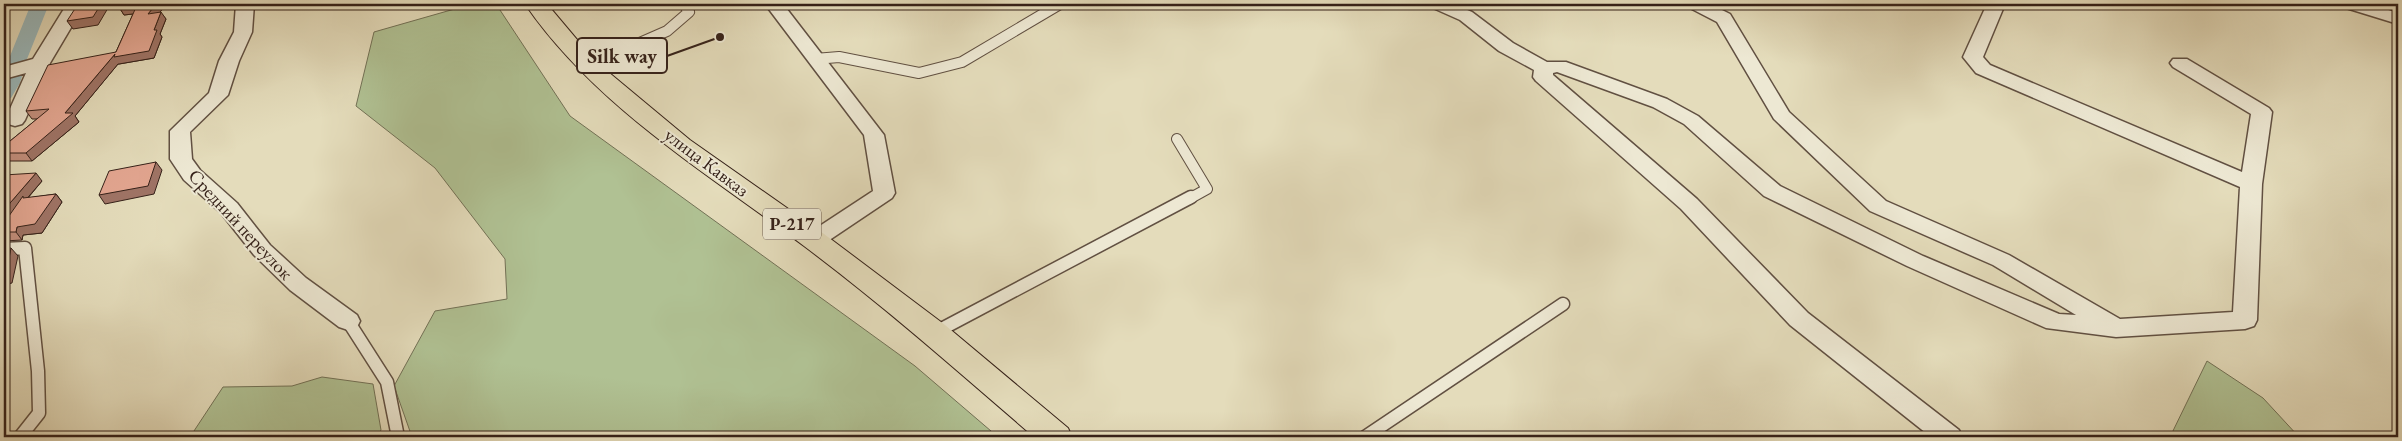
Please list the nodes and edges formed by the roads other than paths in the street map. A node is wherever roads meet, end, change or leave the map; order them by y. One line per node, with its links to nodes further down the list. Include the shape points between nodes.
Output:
1 (76, 4): 14 (street)
2 (245, 4): 24 (street, Средний переулок, via 243,32 228,61 218,95 180,131 181,159 192,175 229,208 262,250 298,284)
3 (536, 4): 15 (highway, улица Кавказ / Р-217)
4 (684, 4): 15 (lane, via 689,12 667,31)
5 (774, 4): 12 (street)
6 (1060, 4): 12 (lane, via 962,62 919,72 839,57)
7 (1439, 4): 16 (street, via 1466,16 1506,47)
8 (1696, 4): 25 (street, via 1724,18 1781,116 1878,206 2001,260)
9 (1996, 4): 20 (street, via 1973,57 1982,69)
10 (2352, 4): 11 (street)
11 (2398, 19)
12 (815, 59): 21 (street, via 874,136 884,193)
13 (2180, 63): 20 (street, via 2262,112)
14 (35, 64): 17 (street); 18 (street)
15 (587, 66): 21 (highway, улица Кавказ / Р-217, via 681,145)
16 (1544, 68): 25 (street, via 1559,66 1660,103 1691,120 1772,192 1915,261 2055,322); 31 (street, via 1543,77 1689,204 1799,319)
17 (4, 72)
18 (15, 120)
19 (1177, 139): 26 (lane, via 1207,189)
20 (2251, 184): 25 (street, via 2245,320)
21 (814, 240): 26 (highway, улица Кавказ / Р-217)
22 (4, 249): 27 (lane, via 25,248 38,371 39,413)
23 (1564, 304): 30 (lane)
24 (348, 321): 28 (lane, via 387,382)
25 (2116, 328)
26 (934, 333): 29 (highway, улица Кавказ / Р-217)
27 (20, 437)
28 (398, 437)
29 (1056, 437)
30 (1366, 437)
31 (1949, 437)

